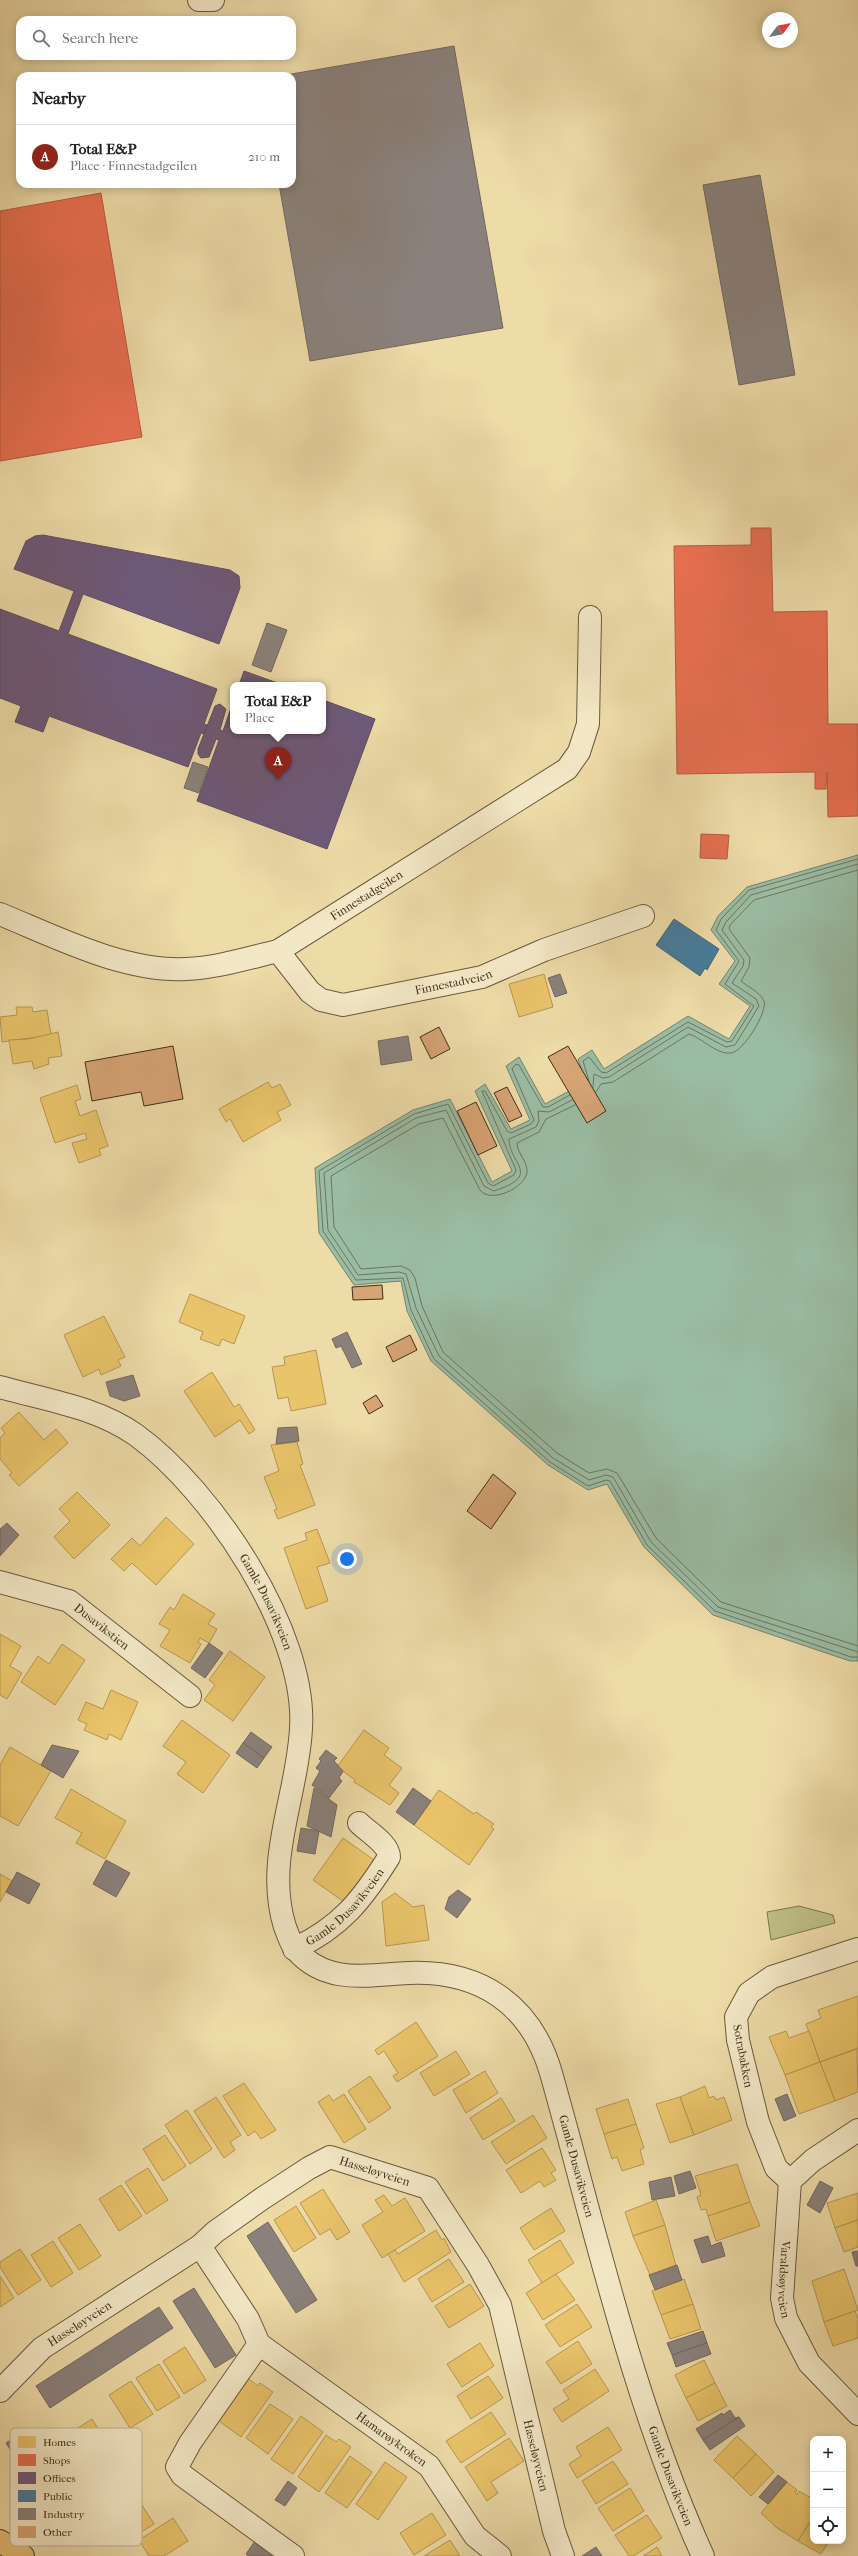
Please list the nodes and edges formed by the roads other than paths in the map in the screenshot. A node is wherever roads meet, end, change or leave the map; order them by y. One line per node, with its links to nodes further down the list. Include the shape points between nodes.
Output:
1 (199, 0): 2 (street)
2 (213, 0)
3 (590, 617): 6 (street, Finnestadgeilen, via 588,724 579,752 567,769)
4 (0, 914): 6 (street, Finnestadgeilen, via 61,940 136,965 185,969 236,962)
5 (643, 916): 6 (street, Finnestadveien, via 544,950 482,977 342,1005 321,1000 310,992)
6 (278, 951)
7 (0, 1387): 11 (street, Gamle Dusavikveien, via 93,1412 134,1434 158,1454 210,1509 270,1606 295,1668 302,1726 298,1761 277,1869 280,1907)
8 (0, 1582): 9 (street, Dusavikstien, via 69,1601)
9 (190, 1696)
10 (359, 1823): 11 (street, Gamle Dusavikveien, via 385,1846 389,1857 360,1901 343,1918 324,1933)
11 (294, 1949): 24 (street, Gamle Dusavikveien, via 321,1968 339,1974 363,1978 426,1973 477,1983 506,2000 536,2035 545,2052 631,2363)
12 (858, 1949): 14 (street, Sotrabakken, via 772,1977 749,1993 736,2017 738,2040 758,2122 776,2168)
13 (858, 2130): 14 (street, via 813,2160)
14 (790, 2181): 18 (street, Varaldsøyveien, via 782,2298 786,2318 809,2363)
15 (200, 2246): 16 (street, via 248,2319); 17 (street, Hasseløyveien, via 42,2348); 23 (street, Hasseløyveien, via 215,2232 263,2198 330,2157 428,2188 478,2265 500,2305 554,2531)
16 (259, 2344): 21 (street, via 176,2467 182,2475); 22 (street, Hamarøykroken, via 429,2466 475,2536)
17 (0, 2391)
18 (858, 2414)
19 (0, 2541): 20 (main road)
20 (23, 2556)
21 (293, 2556)
22 (500, 2556)
23 (563, 2556)
24 (703, 2556)

